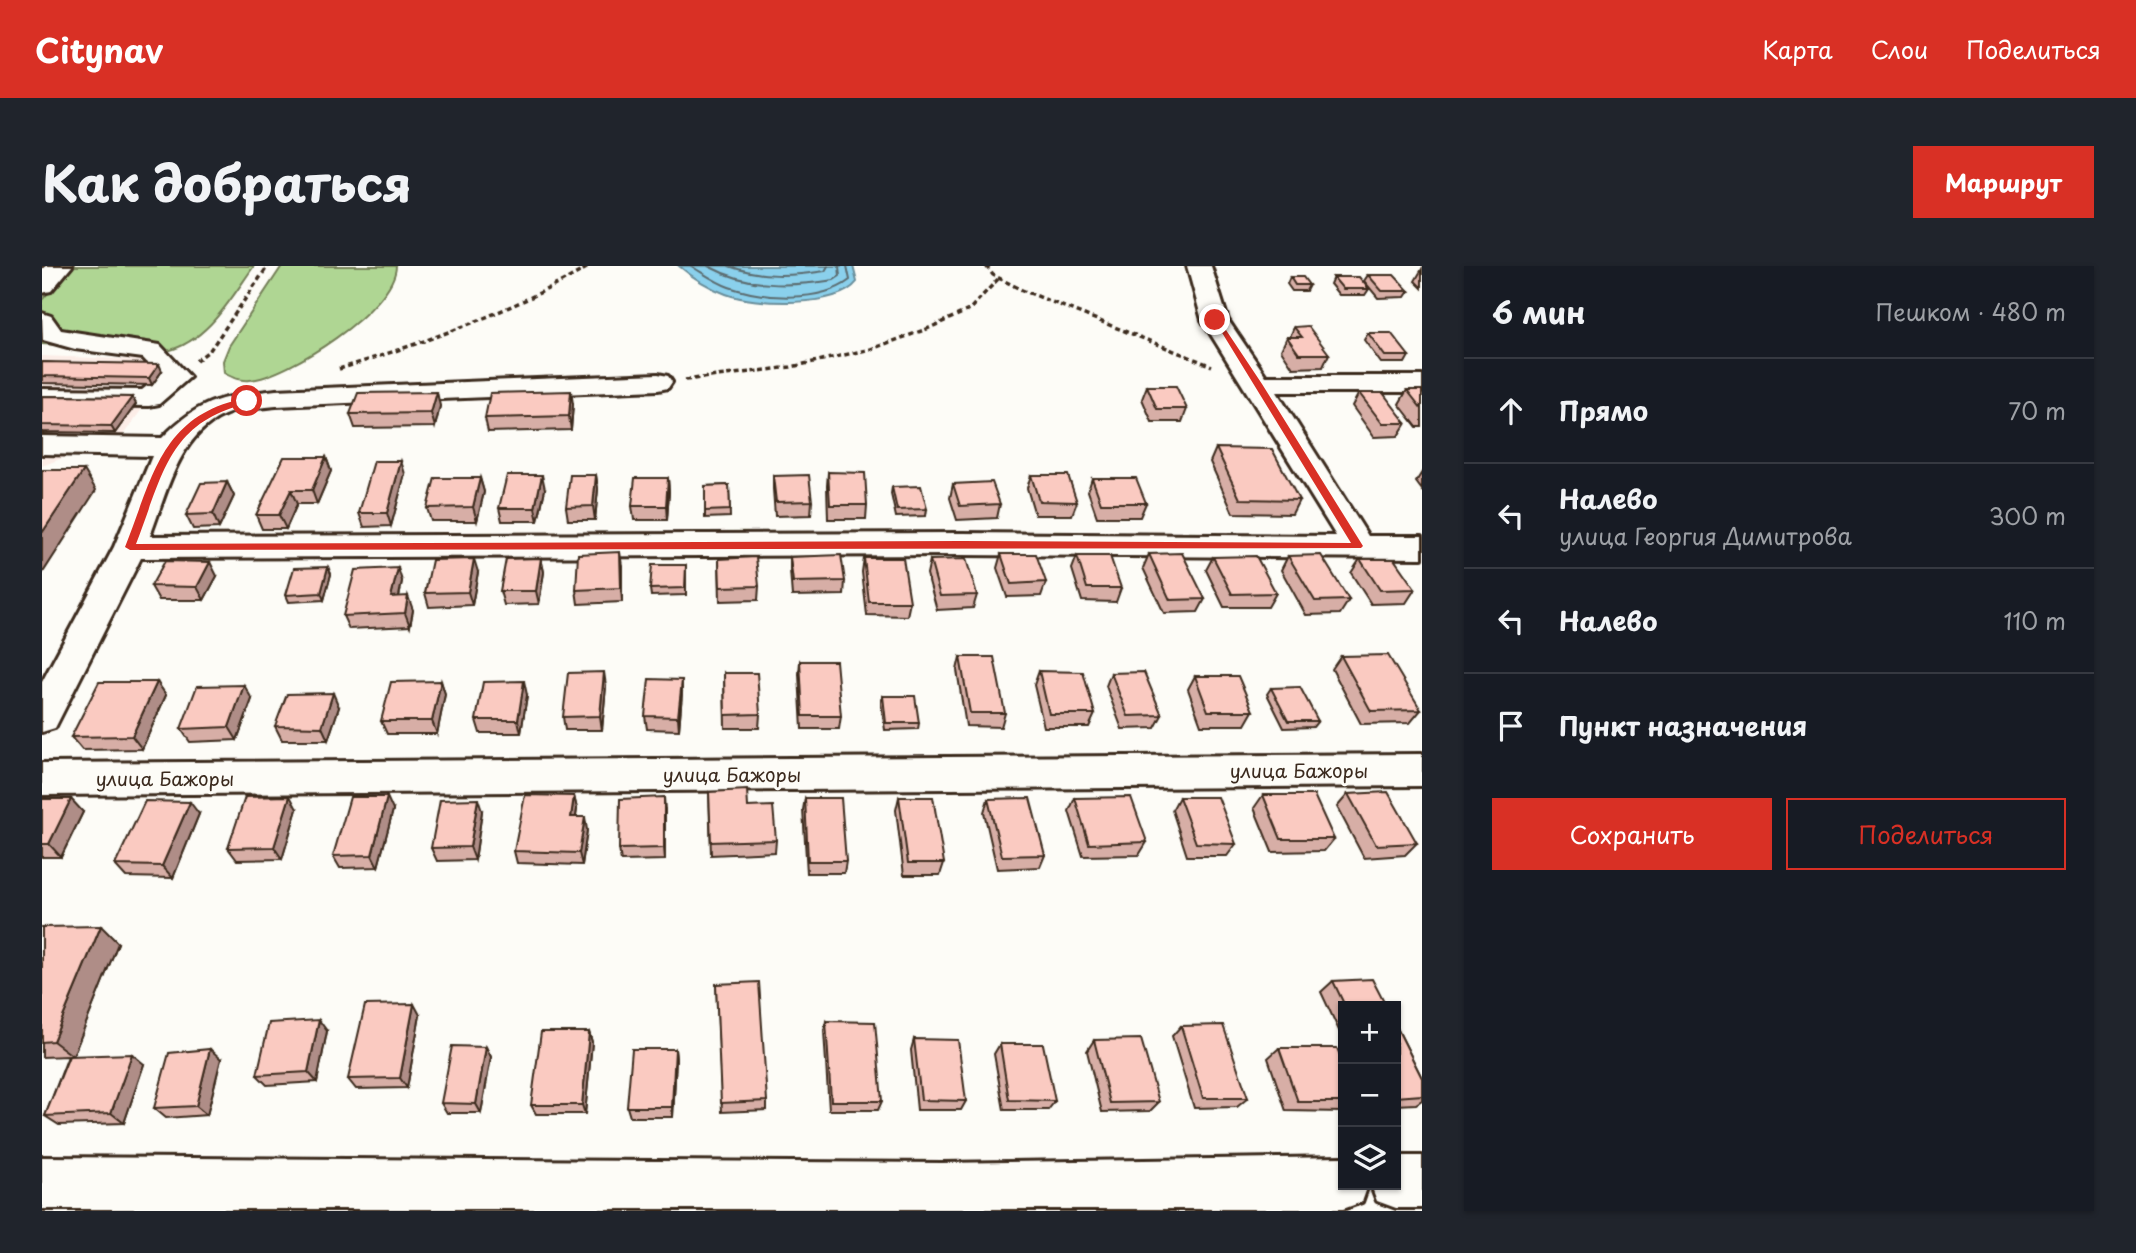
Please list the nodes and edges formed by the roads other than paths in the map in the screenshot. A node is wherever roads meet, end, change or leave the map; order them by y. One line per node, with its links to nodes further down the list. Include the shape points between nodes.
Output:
1 (60, 266): 3 (street)
2 (1199, 266): 6 (street, via 1215,320)
3 (42, 286)
4 (42, 321): 9 (street, via 52,335 151,351 176,377)
5 (658, 382): 11 (street, via 247,401 225,405 194,422)
6 (1258, 384): 7 (street); 12 (street)
7 (1422, 384)
8 (42, 397): 9 (street)
9 (149, 398): 11 (street, via 145,430)
10 (42, 445): 11 (street)
11 (170, 447): 13 (street)
12 (1358, 546): 13 (street); 14 (street)
13 (130, 547): 15 (street)
14 (1422, 547)
15 (52, 677): 16 (street)
16 (42, 719)
17 (1422, 770): 18 (street, улица Бажоры)
18 (42, 779)
19 (1401, 1182): 20 (street)
20 (1422, 1182)
21 (42, 1183): 23 (street)
22 (1338, 1183): 23 (street)
23 (944, 1200)

